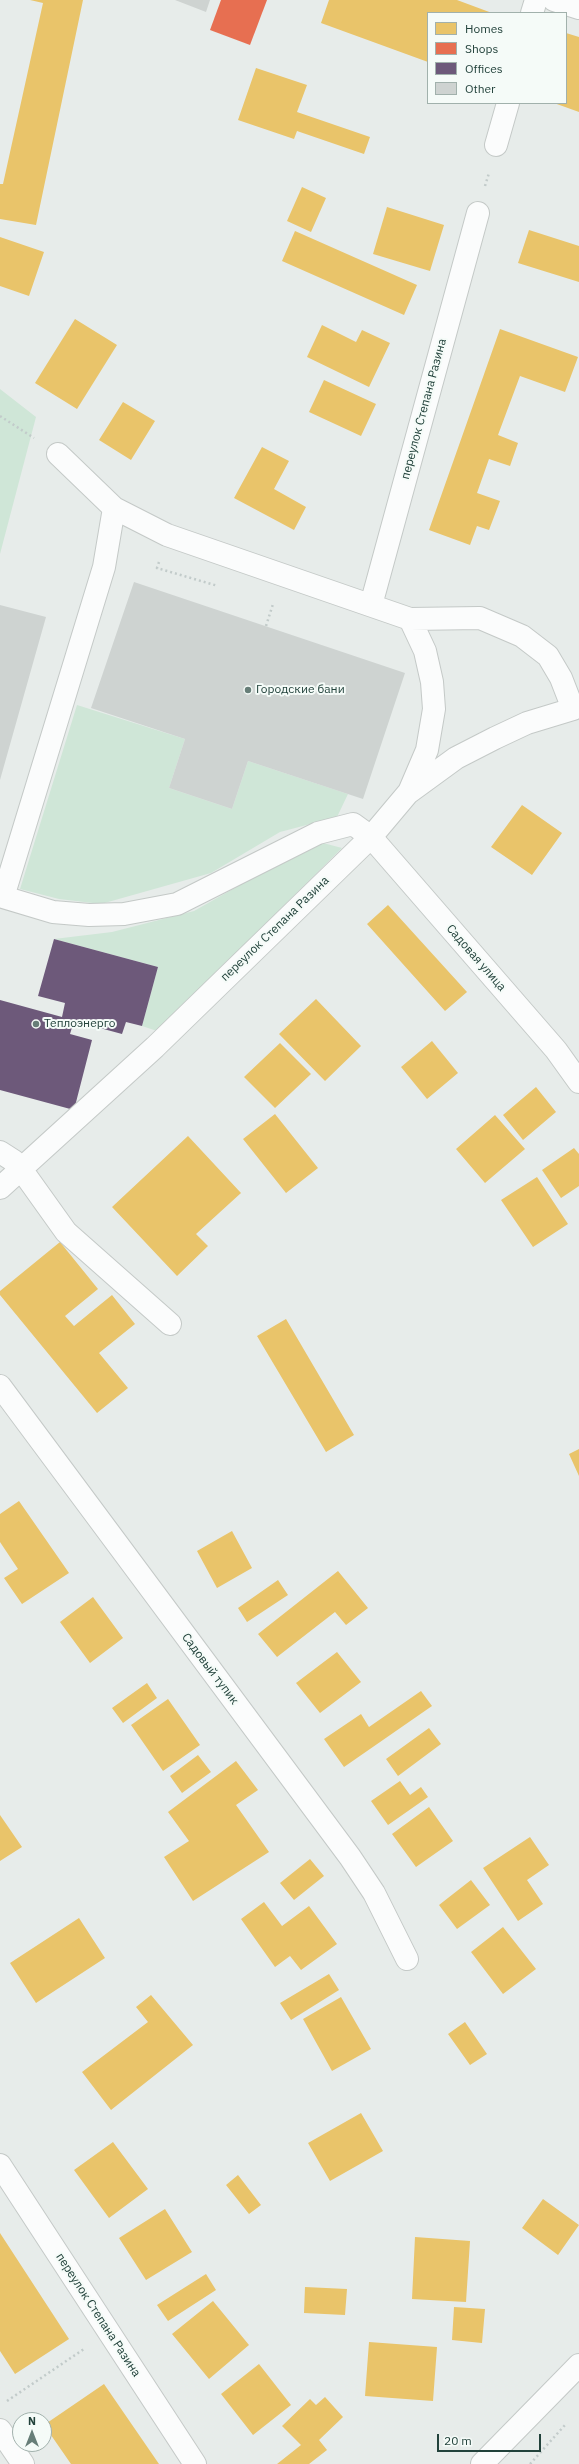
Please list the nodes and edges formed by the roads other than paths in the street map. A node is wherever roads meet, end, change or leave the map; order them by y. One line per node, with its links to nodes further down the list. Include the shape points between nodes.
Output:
1 (536, 0): 4 (street)
2 (554, 0): 3 (street)
3 (579, 8)
4 (532, 12)
5 (508, 104): 6 (street)
6 (496, 145)
7 (478, 213): 10 (street, переулок Степана Разина)
8 (58, 454): 9 (street)
9 (114, 508): 10 (street, via 167,535); 14 (street, Садовая улица, via 104,567 2,897 53,912 124,914 177,904 318,833 353,824)
10 (371, 604): 11 (street)
11 (410, 619): 12 (street, via 480,618 522,636 548,656); 13 (street, via 425,651 432,682 434,709 427,750)
12 (576, 710): 13 (street, переулок Степана Разина, via 527,723 495,738 456,758)
13 (408, 793): 14 (street, переулок Степана Разина)
14 (370, 837): 15 (street, Садовая улица, via 556,1050); 17 (street, переулок Степана Разина, via 155,1046)
15 (579, 1082)
16 (0, 1152): 17 (street)
17 (21, 1169): 18 (street, переулок Степана Разина); 19 (street, via 66,1232)
18 (0, 1188)
19 (170, 1324)
20 (0, 1386): 21 (street, Садовый тупик, via 350,1857 374,1892)
21 (407, 1959)
22 (0, 2165): 26 (street, переулок Степана Разина)
23 (579, 2365): 27 (street)
24 (0, 2430): 25 (street)
25 (24, 2464)
26 (195, 2464)
27 (482, 2464)

